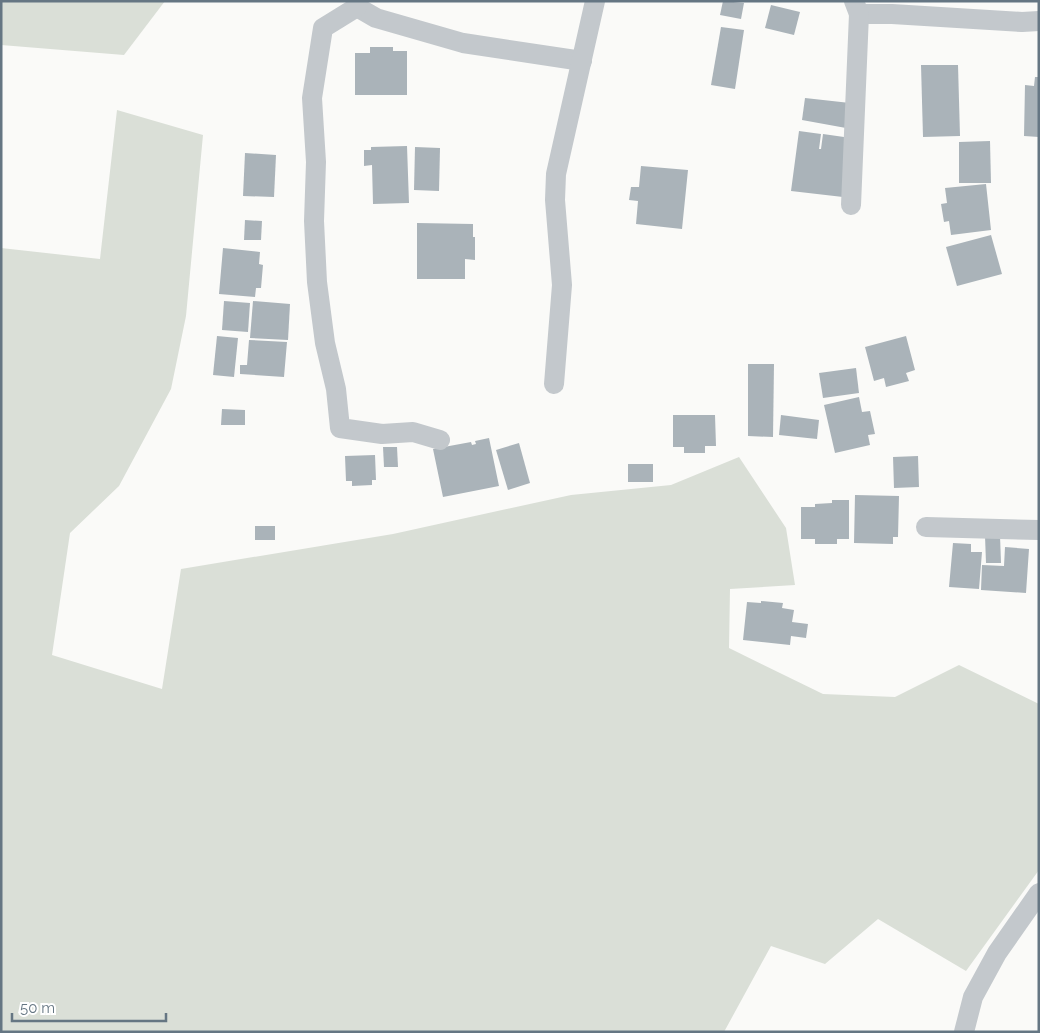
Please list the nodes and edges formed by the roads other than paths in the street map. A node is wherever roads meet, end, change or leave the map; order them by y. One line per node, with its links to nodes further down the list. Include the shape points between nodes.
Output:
1 (595, 1): 5 (street)
2 (357, 4): 5 (street, via 376,18 463,43); 8 (street, via 323,28 312,98 317,282 340,428 382,434 413,432)
3 (857, 8): 4 (street, via 892,14); 6 (street)
4 (1039, 21)
5 (582, 60): 7 (street, via 556,174 562,285)
6 (850, 205)
7 (554, 384)
8 (440, 440)
9 (926, 527): 10 (street)
10 (1039, 530)
11 (1039, 893): 12 (street, via 973,996)
12 (964, 1032)

